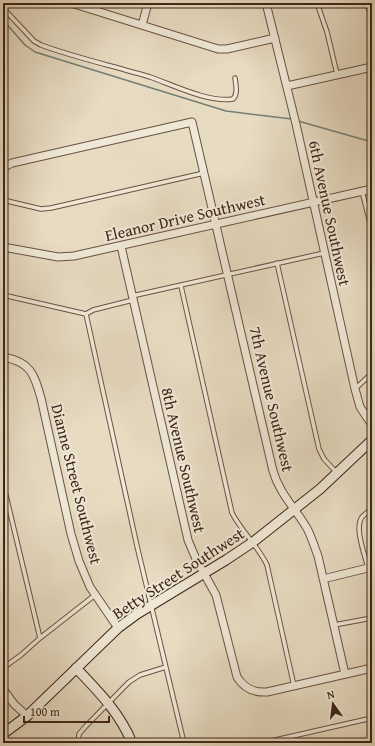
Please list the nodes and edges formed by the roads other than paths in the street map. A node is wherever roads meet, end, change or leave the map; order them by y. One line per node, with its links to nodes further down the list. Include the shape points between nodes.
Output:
1 (71, 3): 9 (street)
2 (98, 3): 9 (lane)
3 (148, 3): 10 (street)
4 (266, 3): 11 (street, 6th Avenue Southwest)
5 (317, 3): 13 (lane)
6 (370, 3): 8 (street)
7 (3, 8): 14 (lane, via 34,41 41,45 166,82 210,98 220,100 235,97)
8 (372, 10)
9 (96, 11): 10 (street)
10 (142, 26): 11 (street, via 218,49)
11 (275, 38): 15 (street, 6th Avenue Southwest)
12 (372, 67): 13 (street)
13 (337, 74): 15 (street)
14 (235, 78)
15 (287, 86): 21 (street, 6th Avenue Southwest)
16 (3, 170): 17 (street, 7th Avenue Southwest, via 12,163 192,122)
17 (204, 173): 20 (lane, via 51,208 41,209); 22 (street, 7th Avenue Southwest)
18 (372, 189): 19 (street, Eleanor Drive Southwest)
19 (362, 191): 21 (street, Eleanor Drive Southwest); 23 (lane)
20 (3, 200)
21 (314, 202): 22 (street, Eleanor Drive Southwest); 26 (street, 6th Avenue Southwest)
22 (216, 224): 25 (street, Eleanor Drive Southwest); 28 (street, 7th Avenue Southwest)
23 (372, 231)
24 (3, 246): 25 (street, Eleanor Drive Southwest, via 58,257)
25 (121, 246): 31 (street, 8th Avenue Southwest)
26 (324, 252): 27 (lane); 35 (street, 6th Avenue Southwest)
27 (277, 263): 28 (lane); 38 (lane, via 319,448 324,459)
28 (227, 275): 29 (lane); 41 (street, 7th Avenue Southwest, via 273,471 278,485)
29 (181, 286): 31 (lane); 42 (lane, via 232,513)
30 (3, 295): 32 (lane)
31 (133, 298): 32 (lane); 44 (street, 8th Avenue Southwest, via 188,540)
32 (86, 314): 47 (lane)
33 (3, 357): 46 (street, Dianne Street Southwest, via 19,361 31,370 35,378 71,534 84,574)
34 (372, 373): 35 (lane)
35 (355, 389): 36 (street, 6th Avenue Southwest, via 360,407)
36 (372, 425)
37 (372, 440): 38 (street, Betty Street Southwest)
38 (337, 473): 41 (street, Betty Street Southwest)
39 (3, 483): 51 (lane)
40 (372, 508): 43 (lane, via 362,517 359,524)
41 (294, 510): 42 (street, Betty Street Southwest); 45 (street, 7th Avenue Southwest, via 313,542)
42 (253, 542): 44 (street, Betty Street Southwest); 57 (lane, via 267,565)
43 (370, 568): 45 (street)
44 (204, 574): 47 (street, Betty Street Southwest); 57 (street, 8th Avenue Southwest, via 216,595 240,683 252,691 267,692)
45 (323, 579): 49 (street, 7th Avenue Southwest)
46 (95, 595): 50 (street, Dianne Street Southwest); 51 (lane)
47 (152, 605): 50 (street, Betty Street Southwest); 52 (lane)
48 (372, 618): 49 (lane)
49 (333, 625): 56 (street, 7th Avenue Southwest)
50 (118, 628): 54 (street, Betty Street Southwest)
51 (40, 638): 53 (lane, via 21,656)
52 (166, 667): 59 (lane, via 140,675 129,682); 65 (lane)
53 (3, 668)
54 (76, 668): 59 (street); 60 (street, Betty Street Southwest)
55 (372, 668): 56 (street)
56 (345, 674): 57 (street)
57 (294, 686)
58 (3, 689): 60 (street)
59 (109, 704): 63 (lane, via 79,734); 64 (street)
60 (27, 716): 62 (street, Betty Street Southwest)
61 (372, 718): 66 (lane)
62 (3, 734)
63 (78, 743)
64 (132, 743)
65 (184, 743)
66 (262, 743)

